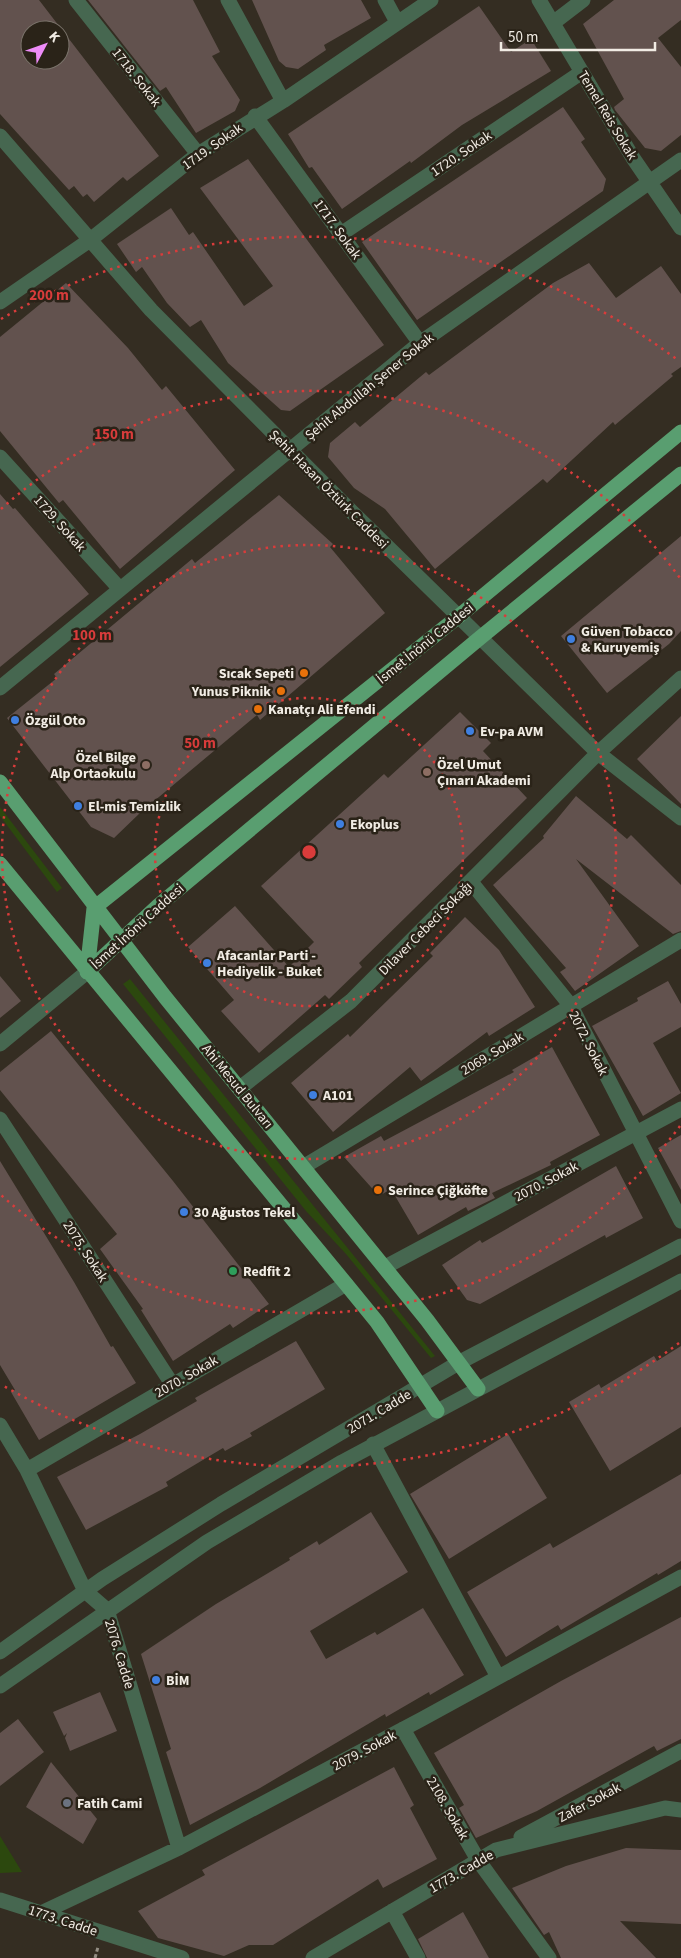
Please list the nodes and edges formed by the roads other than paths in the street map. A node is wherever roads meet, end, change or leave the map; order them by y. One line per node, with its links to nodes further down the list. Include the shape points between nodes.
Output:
1 (76, 0): 13 (street, 1718. Sokak)
2 (228, 0): 10 (street)
3 (384, 0): 7 (street)
4 (431, 0): 7 (street, 1719. Sokak)
5 (539, 0): 8 (street, Temel Reis Sokak)
6 (583, 0): 8 (street)
7 (397, 22): 10 (street, 1719. Sokak)
8 (553, 23): 9 (street, Temel Reis Sokak)
9 (582, 72): 15 (street, Temel Reis Sokak); 17 (street, 1720. Sokak)
10 (283, 100): 11 (street, 1719. Sokak)
11 (255, 116): 13 (street, 1719. Sokak); 17 (street, 1717. Sokak)
12 (0, 136): 18 (street, Şehit Hasan Öztürk Caddesi)
13 (198, 154): 18 (street, 1719. Sokak)
14 (681, 160): 15 (street, Şehit Abdullah Şener Sokak)
15 (650, 182): 16 (street, Temel Reis Sokak); 20 (street, Şehit Abdullah Şener Sokak)
16 (681, 228)
17 (341, 234): 20 (street, 1717. Sokak)
18 (90, 240): 19 (street, 1719. Sokak); 22 (street, Şehit Hasan Öztürk Caddesi, via 151,310)
19 (0, 302)
20 (420, 343): 22 (street, Şehit Abdullah Şener Sokak)
21 (681, 432): 26 (main road, İsmet İnönü Caddesi)
22 (290, 450): 25 (street, Şehit Abdullah Şener Sokak); 26 (street, Şehit Hasan Öztürk Caddesi)
23 (0, 457): 25 (street, 1729. Sokak)
24 (681, 474): 27 (main road, İsmet İnönü Caddesi)
25 (120, 589): 29 (street, Şehit Abdullah Şener Sokak)
26 (459, 616): 27 (street, Şehit Hasan Öztürk Caddesi); 35 (main road, İsmet İnönü Caddesi)
27 (481, 637): 30 (street, Şehit Hasan Öztürk Caddesi); 36 (main road, İsmet İnönü Caddesi)
28 (681, 678): 30 (street, Dilaver Cebeci Sokağı)
29 (0, 688)
30 (598, 754): 32 (street, Şehit Hasan Öztürk Caddesi); 34 (street, Dilaver Cebeci Sokağı)
31 (0, 782): 35 (main road, Ahi Mesud Bulvarı)
32 (681, 818)
33 (0, 864): 38 (main road)
34 (471, 882): 39 (street, 2072. Sokak); 41 (street, Dilaver Cebeci Sokağı, via 351,1001)
35 (94, 908): 36 (main road, Ahi Mesud Bulvarı); 38 (main road, İsmet İnönü Caddesi)
36 (121, 940): 38 (main road, İsmet İnönü Caddesi); 41 (main road, Ahi Mesud Bulvarı)
37 (681, 940): 39 (street, 2069. Sokak)
38 (87, 972): 40 (street); 50 (main road)
39 (571, 1006): 44 (street, 2072. Sokak); 45 (street, 2069. Sokak)
40 (0, 1044)
41 (240, 1088): 45 (main road, Ahi Mesud Bulvarı)
42 (681, 1109): 44 (street, 2070. Sokak)
43 (0, 1119): 52 (street, 2075. Sokak)
44 (636, 1133): 46 (street, 2072. Sokak); 48 (street, 2070. Sokak)
45 (303, 1167): 48 (main road, Ahi Mesud Bulvarı)
46 (681, 1221)
47 (681, 1246): 51 (street, 2071. Cadde)
48 (385, 1267): 51 (main road, Ahi Mesud Bulvarı)
49 (681, 1281): 54 (street, 2071. Cadde)
50 (346, 1284): 52 (street, 2070. Sokak); 53 (main road)
51 (460, 1362): 53 (street, 2071. Cadde); 54 (main road, Ahi Mesud Bulvarı)
52 (172, 1384): 58 (street, 2070. Sokak)
53 (421, 1386): 55 (main road); 60 (street, 2071. Cadde, via 221,1504)
54 (478, 1389): 55 (street, 2071. Cadde)
55 (437, 1411): 57 (street, 2071. Cadde)
56 (0, 1425): 58 (street, 2076. Cadde)
57 (372, 1444): 61 (street, 2071. Cadde, via 207,1542); 63 (street)
58 (27, 1470): 60 (street, 2076. Cadde)
59 (681, 1577): 63 (street, 2079. Sokak)
60 (85, 1591): 61 (street, 2076. Cadde); 62 (street, 2071. Cadde)
61 (107, 1610): 64 (street, 2071. Cadde); 68 (street, 2076. Cadde)
62 (0, 1652)
63 (498, 1677): 65 (street, 2079. Sokak)
64 (0, 1686)
65 (403, 1729): 68 (street, 2079. Sokak); 70 (street, 2108. Sokak)
66 (681, 1751): 69 (street, Zafer Sokak)
67 (681, 1810): 69 (street, 1773. Cadde, via 664,1808)
68 (179, 1848): 73 (street, 2079. Sokak)
69 (496, 1850): 70 (street, 1773. Cadde)
70 (478, 1860): 72 (street, 1773. Cadde); 77 (street, 2108. Sokak)
71 (0, 1900): 73 (street, 1773. Cadde)
72 (392, 1911): 75 (street, 1773. Cadde); 76 (street)
73 (41, 1913): 74 (street, 1773. Cadde)
74 (182, 1958)
75 (313, 1958)
76 (418, 1958)
77 (549, 1958)

